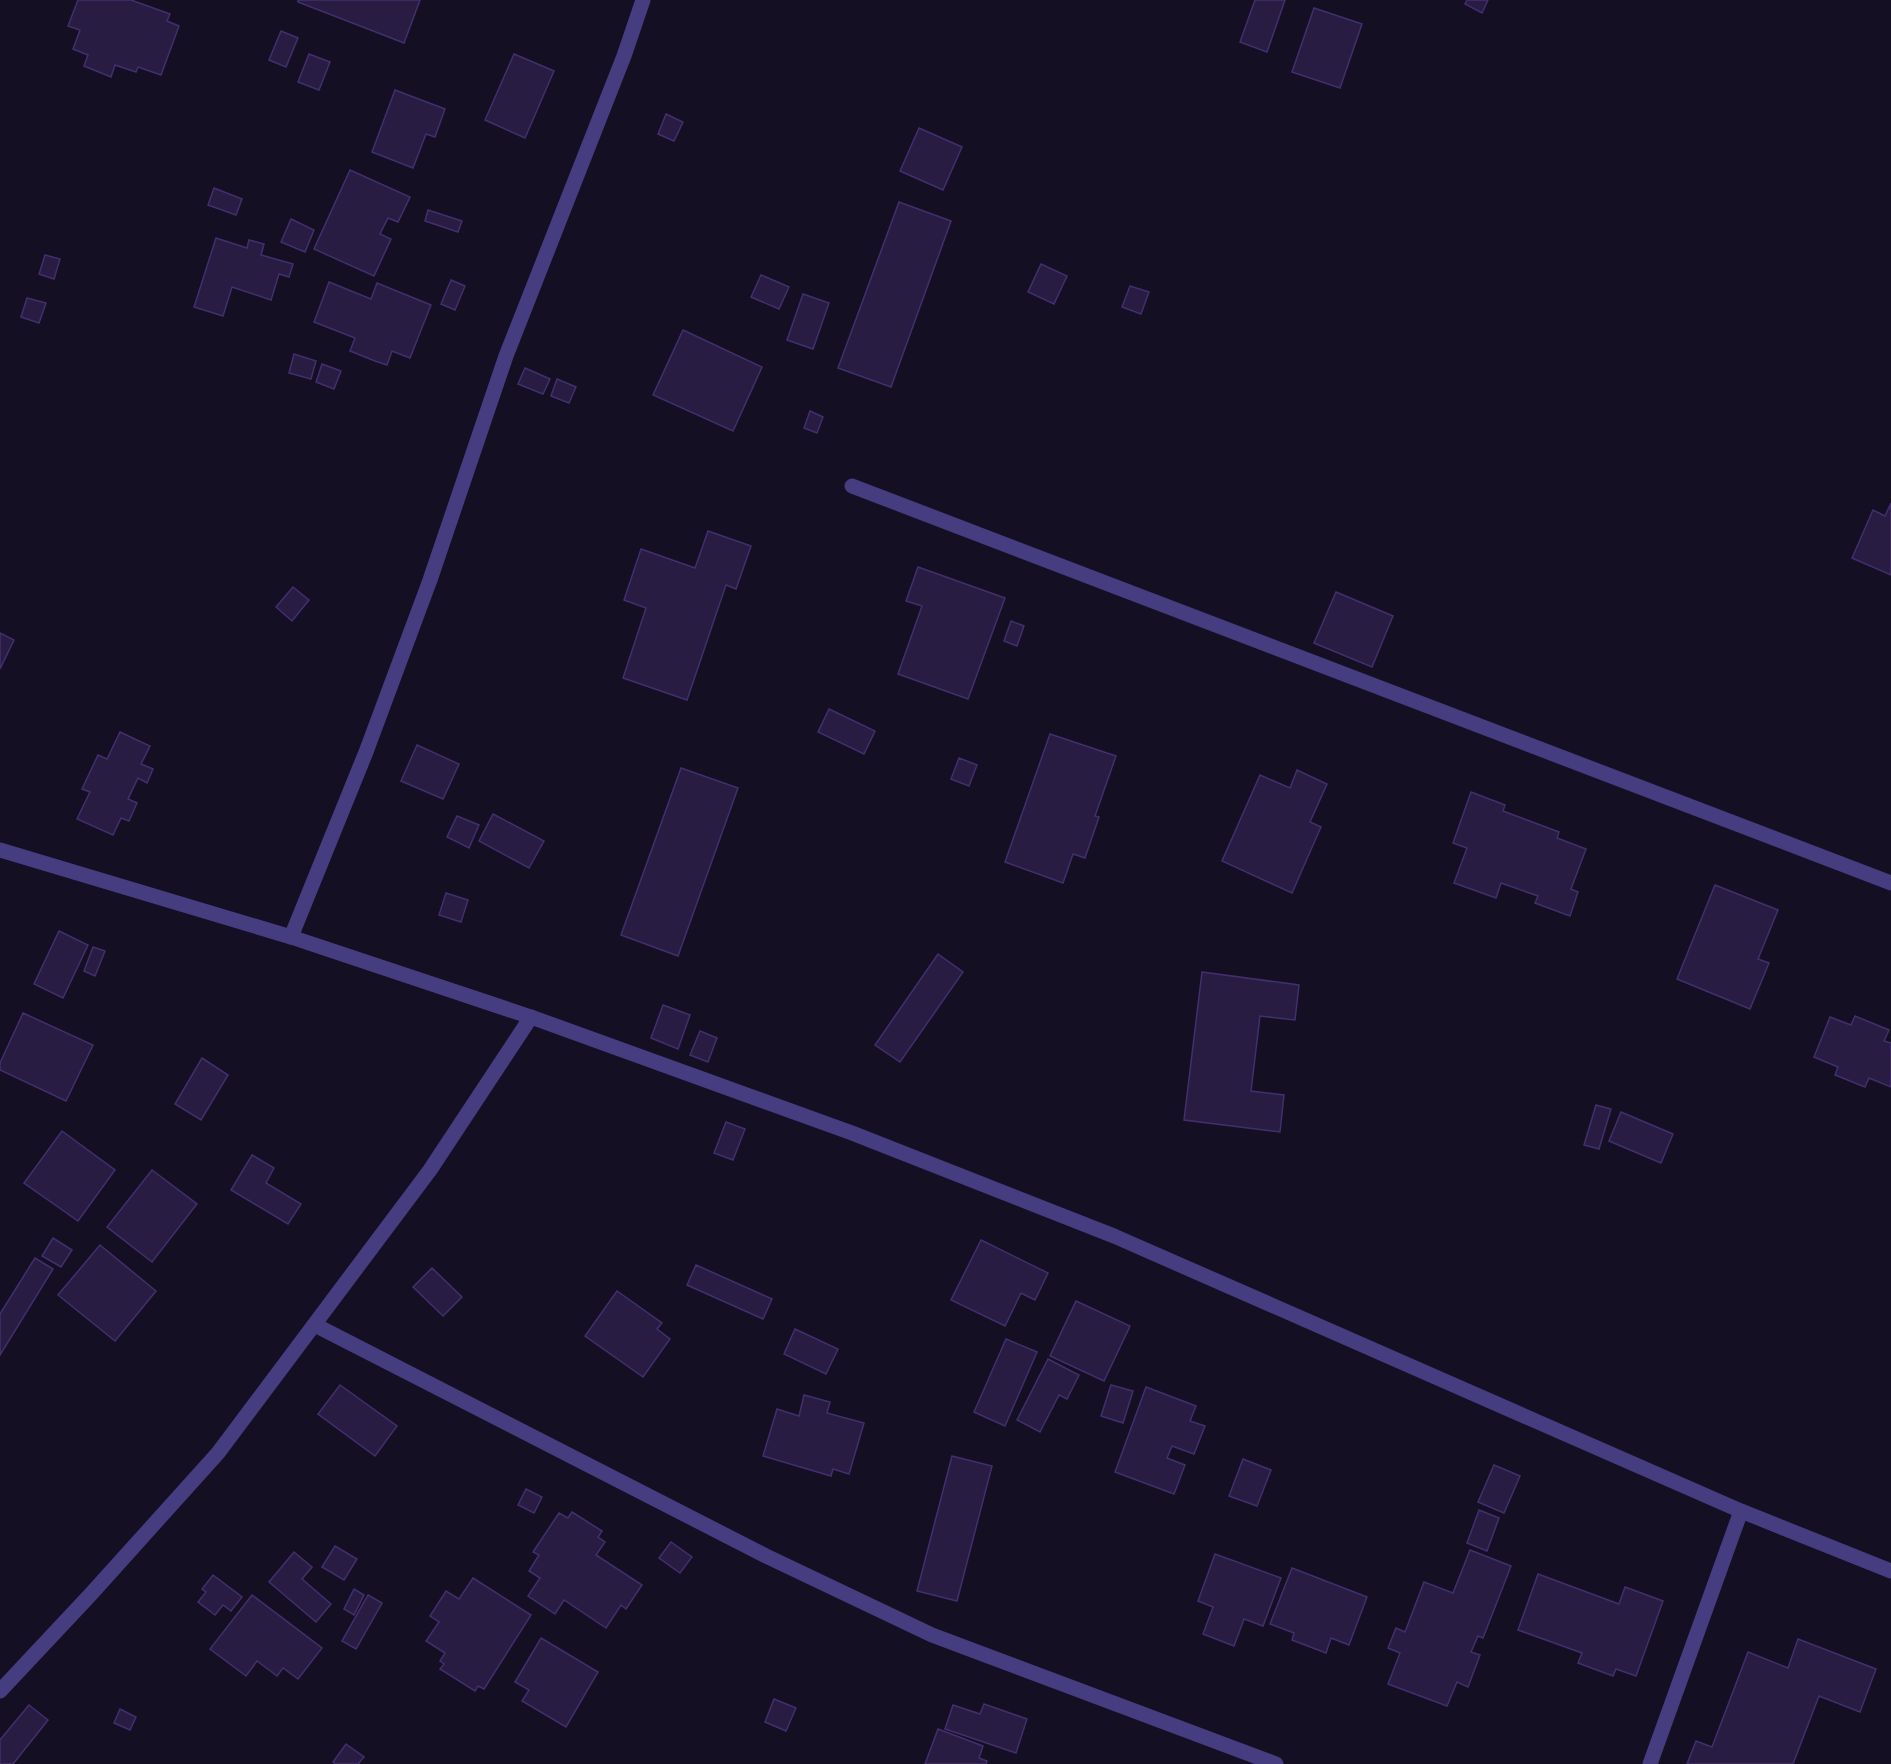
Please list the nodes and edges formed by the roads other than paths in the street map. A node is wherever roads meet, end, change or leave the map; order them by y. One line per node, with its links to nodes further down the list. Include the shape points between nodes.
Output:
1 (643, 0): 5 (street, via 506,356 430,580 366,752)
2 (852, 486): 4 (street)
3 (0, 850): 5 (street)
4 (1891, 883)
5 (291, 937): 6 (street)
6 (531, 1017): 7 (street, via 430,1170); 8 (street, via 852,1133 1114,1236)
7 (315, 1325): 10 (street, via 212,1461); 11 (street, via 756,1550 932,1635)
8 (1741, 1510): 9 (street); 12 (street)
9 (1891, 1571)
10 (0, 1691)
11 (1276, 1764)
12 (1650, 1764)

